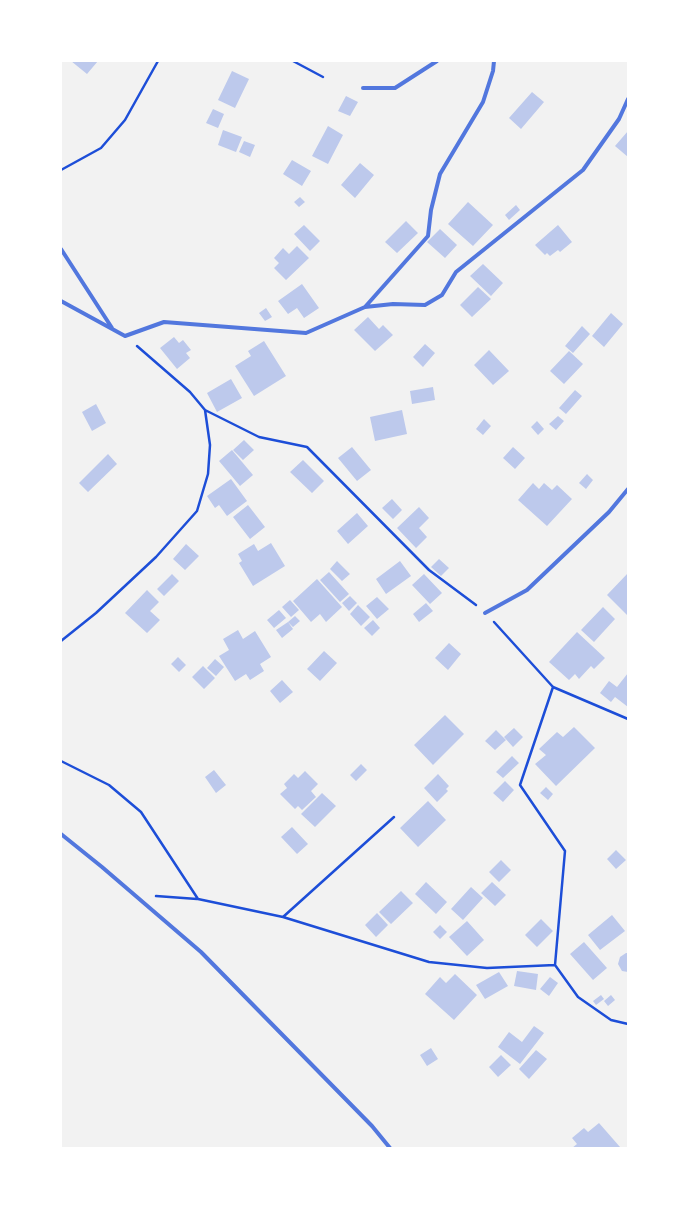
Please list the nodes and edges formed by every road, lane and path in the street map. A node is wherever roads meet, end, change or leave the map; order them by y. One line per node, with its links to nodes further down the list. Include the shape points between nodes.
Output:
1 (158, 61): 8 (path, via 125,120 101,148)
2 (293, 61): 5 (path)
3 (437, 61): 6 (street, via 395,88)
4 (494, 61): 11 (street, via 483,102 440,174 428,236)
5 (323, 77)
6 (364, 88)
7 (628, 99): 11 (street, via 619,119 583,170 456,272 442,295 425,305 393,304)
8 (61, 170)
9 (61, 249): 12 (street)
10 (61, 301): 12 (street)
11 (365, 307): 13 (street, via 306,333 164,322)
12 (112, 328): 13 (street)
13 (125, 336): 14 (path, via 190,392)
14 (205, 410): 16 (path, via 259,437 307,447 429,570); 17 (path, via 210,445 208,474 197,511 156,557 96,613)
15 (628, 489): 16 (street, via 609,512 527,590)
16 (485, 613): 18 (path)
17 (61, 641)
18 (553, 687): 19 (path); 26 (path, via 520,785 565,851)
19 (628, 720)
20 (61, 761): 24 (path, via 109,785 141,812)
21 (394, 817): 25 (path)
22 (61, 834): 23 (street)
23 (136, 895): 24 (path); 28 (street, via 201,952 372,1126)
24 (198, 899): 25 (path)
25 (283, 917): 26 (path, via 429,962 487,968)
26 (555, 965): 27 (path, via 578,998 611,1020)
27 (628, 1024)
28 (390, 1148)

